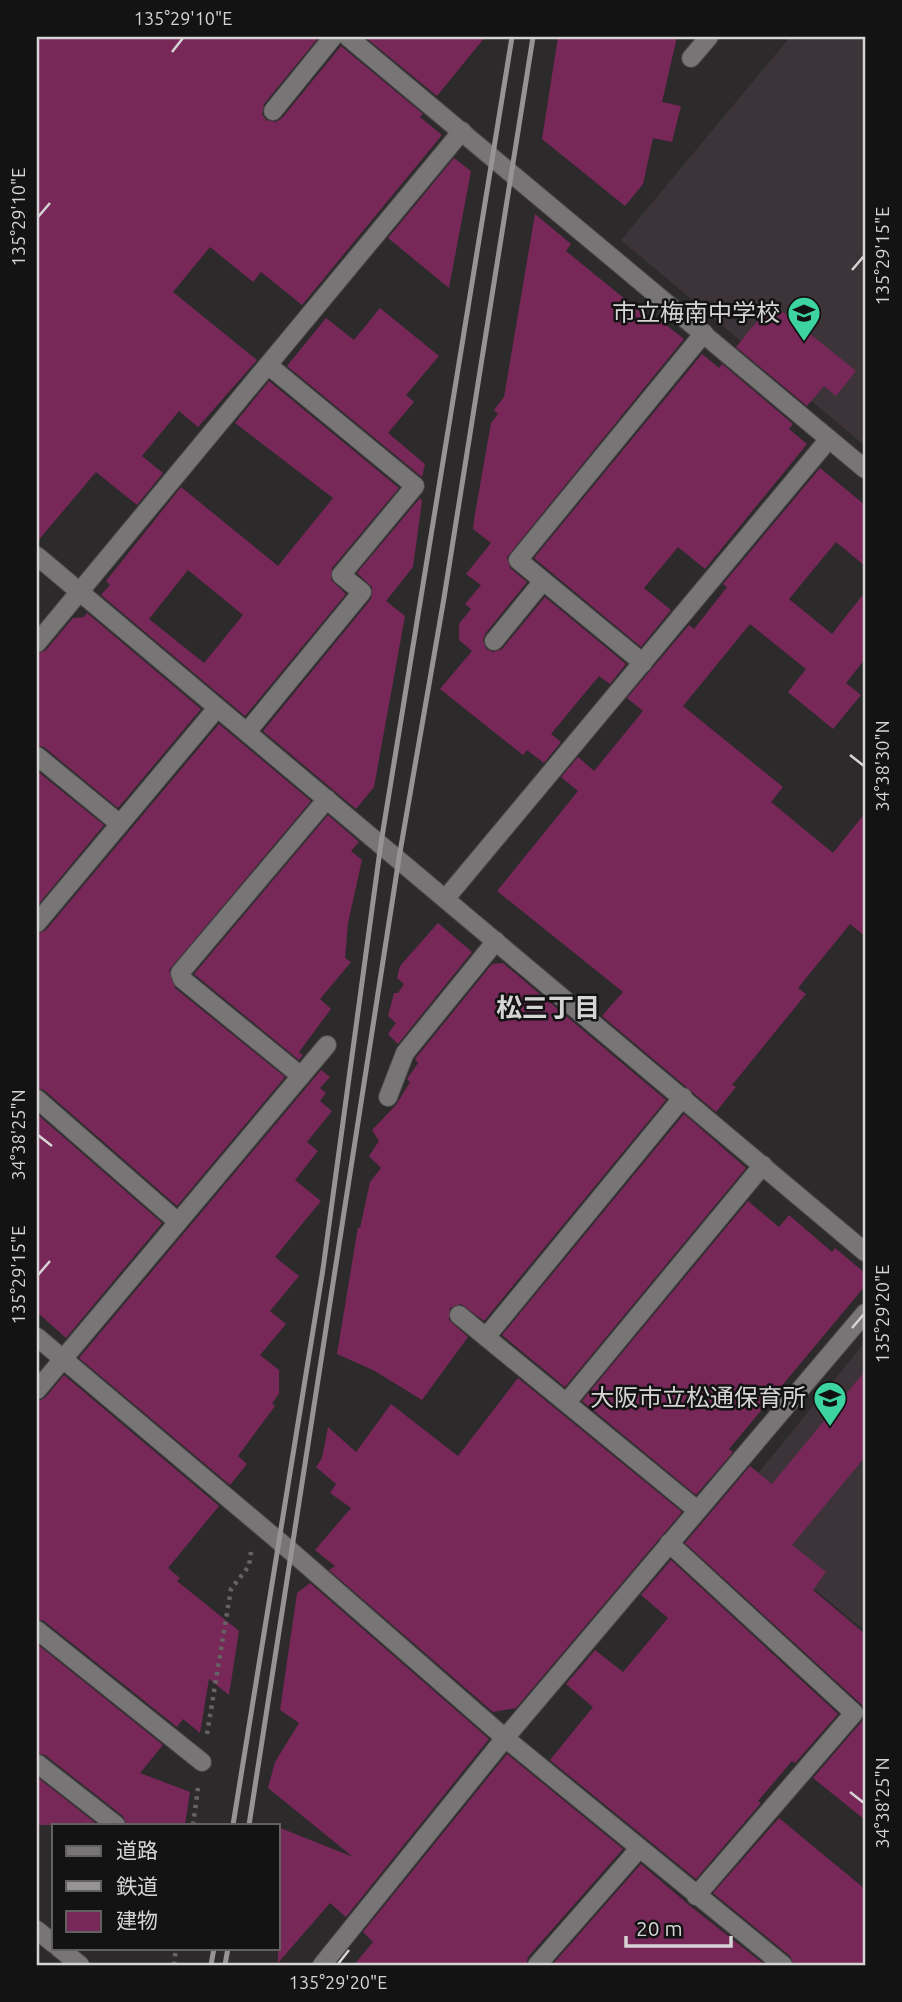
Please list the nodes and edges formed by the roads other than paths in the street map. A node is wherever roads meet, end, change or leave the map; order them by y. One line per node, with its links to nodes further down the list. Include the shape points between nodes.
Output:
1 (333, 37): 5 (street)
2 (348, 37): 6 (street)
3 (709, 37): 4 (street)
4 (691, 58)
5 (273, 111)
6 (462, 131): 7 (street); 8 (street)
7 (704, 333): 9 (street); 12 (street, via 518,561)
8 (268, 365): 13 (street); 18 (street, via 415,486 341,575 362,592)
9 (830, 439): 10 (street); 16 (street)
10 (865, 469)
11 (37, 555): 13 (street)
12 (543, 581): 14 (street); 16 (street)
13 (80, 591): 15 (street); 17 (street)
14 (494, 641)
15 (37, 643)
16 (643, 663): 22 (street)
17 (217, 708): 18 (street); 21 (street)
18 (247, 732): 20 (street)
19 (37, 756): 21 (street)
20 (327, 799): 22 (street); 26 (street, via 180,973)
21 (120, 824): 23 (street)
22 (446, 898): 24 (street)
23 (37, 923)
24 (496, 941): 27 (street, via 405,1053); 28 (street)
25 (327, 1045): 26 (street)
26 (301, 1076): 31 (street)
27 (388, 1097)
28 (683, 1097): 30 (street); 36 (street)
29 (37, 1099): 31 (street)
30 (763, 1165): 32 (street); 39 (street)
31 (178, 1222): 37 (street)
32 (865, 1252)
33 (865, 1313): 40 (street)
34 (459, 1315): 36 (street)
35 (37, 1336): 37 (street)
36 (486, 1337): 39 (street)
37 (63, 1359): 38 (street); 43 (street)
38 (37, 1390)
39 (567, 1402): 40 (street)
40 (697, 1510): 41 (street)
41 (669, 1543): 43 (street); 48 (street, via 854,1713)
42 (37, 1630): 44 (street)
43 (505, 1738): 47 (street); 53 (street)
44 (202, 1762)
45 (37, 1766): 46 (street)
46 (115, 1824)
47 (638, 1850): 48 (street); 54 (street)
48 (696, 1896): 55 (street)
49 (37, 1930): 50 (street)
50 (52, 1942)
51 (61, 1950): 52 (street)
52 (80, 1965)
53 (322, 1965)
54 (537, 1965)
55 (783, 1965)

